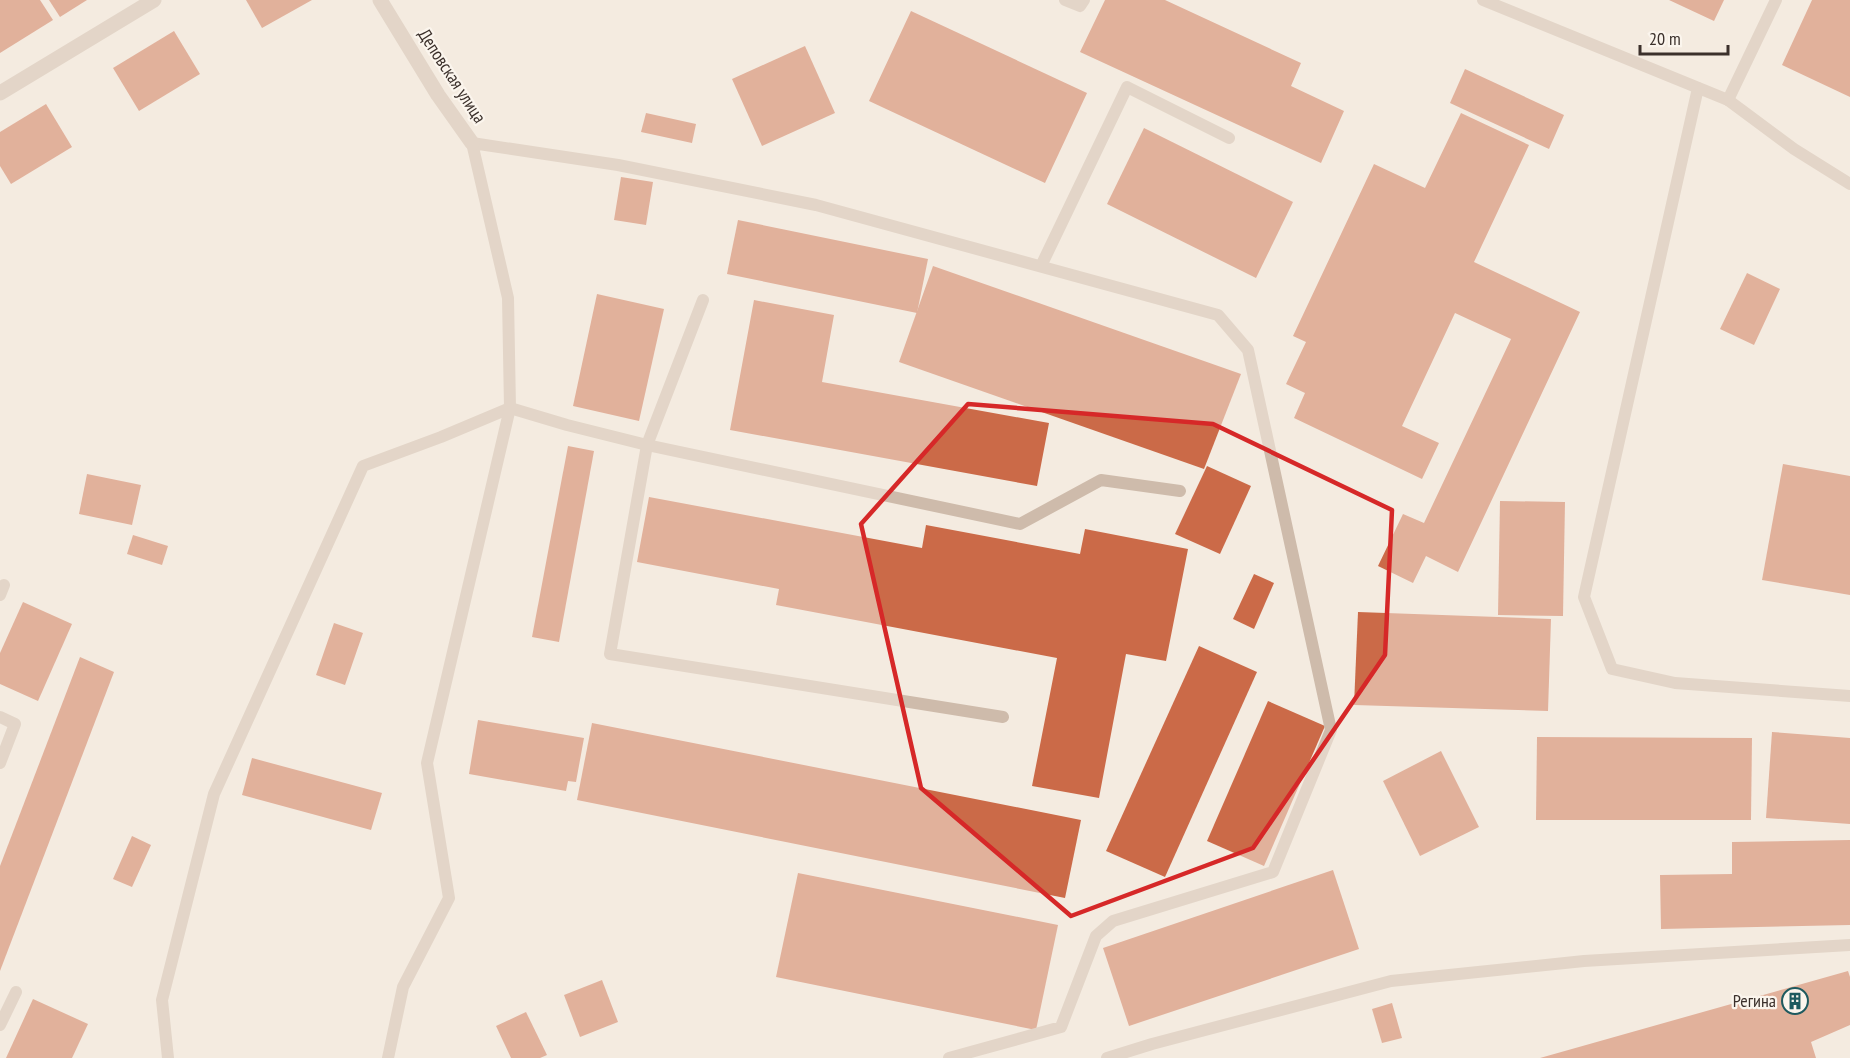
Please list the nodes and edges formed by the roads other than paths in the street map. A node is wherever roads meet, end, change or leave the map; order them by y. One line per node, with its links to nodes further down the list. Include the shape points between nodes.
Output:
1 (154, 0): 8 (street)
2 (381, 0): 11 (street, Деповская улица)
3 (1065, 0): 4 (lane, via 1080,6)
4 (1084, 0)
5 (1484, 0): 7 (lane)
6 (1776, 0): 9 (lane)
7 (1698, 88): 9 (lane); 18 (lane, via 1584,597 1612,669 1675,683)
8 (0, 93)
9 (1728, 100): 12 (lane)
10 (1229, 138): 13 (lane, via 1127,87)
11 (472, 143): 13 (lane, via 618,165 816,205); 15 (lane, via 508,298)
12 (1850, 184)
13 (1041, 266): 27 (lane, via 1218,315 1248,350 1331,730 1273,872 1113,921 1096,936 1061,1027)
14 (703, 300): 16 (lane)
15 (510, 408): 16 (lane); 25 (lane, via 363,466 213,794 162,1000); 26 (lane, via 427,763 449,897 403,987)
16 (647, 445): 17 (lane, via 1020,524 1101,480); 20 (lane, via 610,654)
17 (1180, 491)
18 (1850, 696)
19 (0, 717): 21 (lane, via 15,724)
20 (1003, 717)
21 (0, 763)
22 (1850, 945): 28 (lane, via 1584,961 1391,981)
23 (16, 992): 24 (lane)
24 (0, 1025)
25 (168, 1058)
26 (388, 1058)
27 (949, 1058)
28 (1107, 1058)

